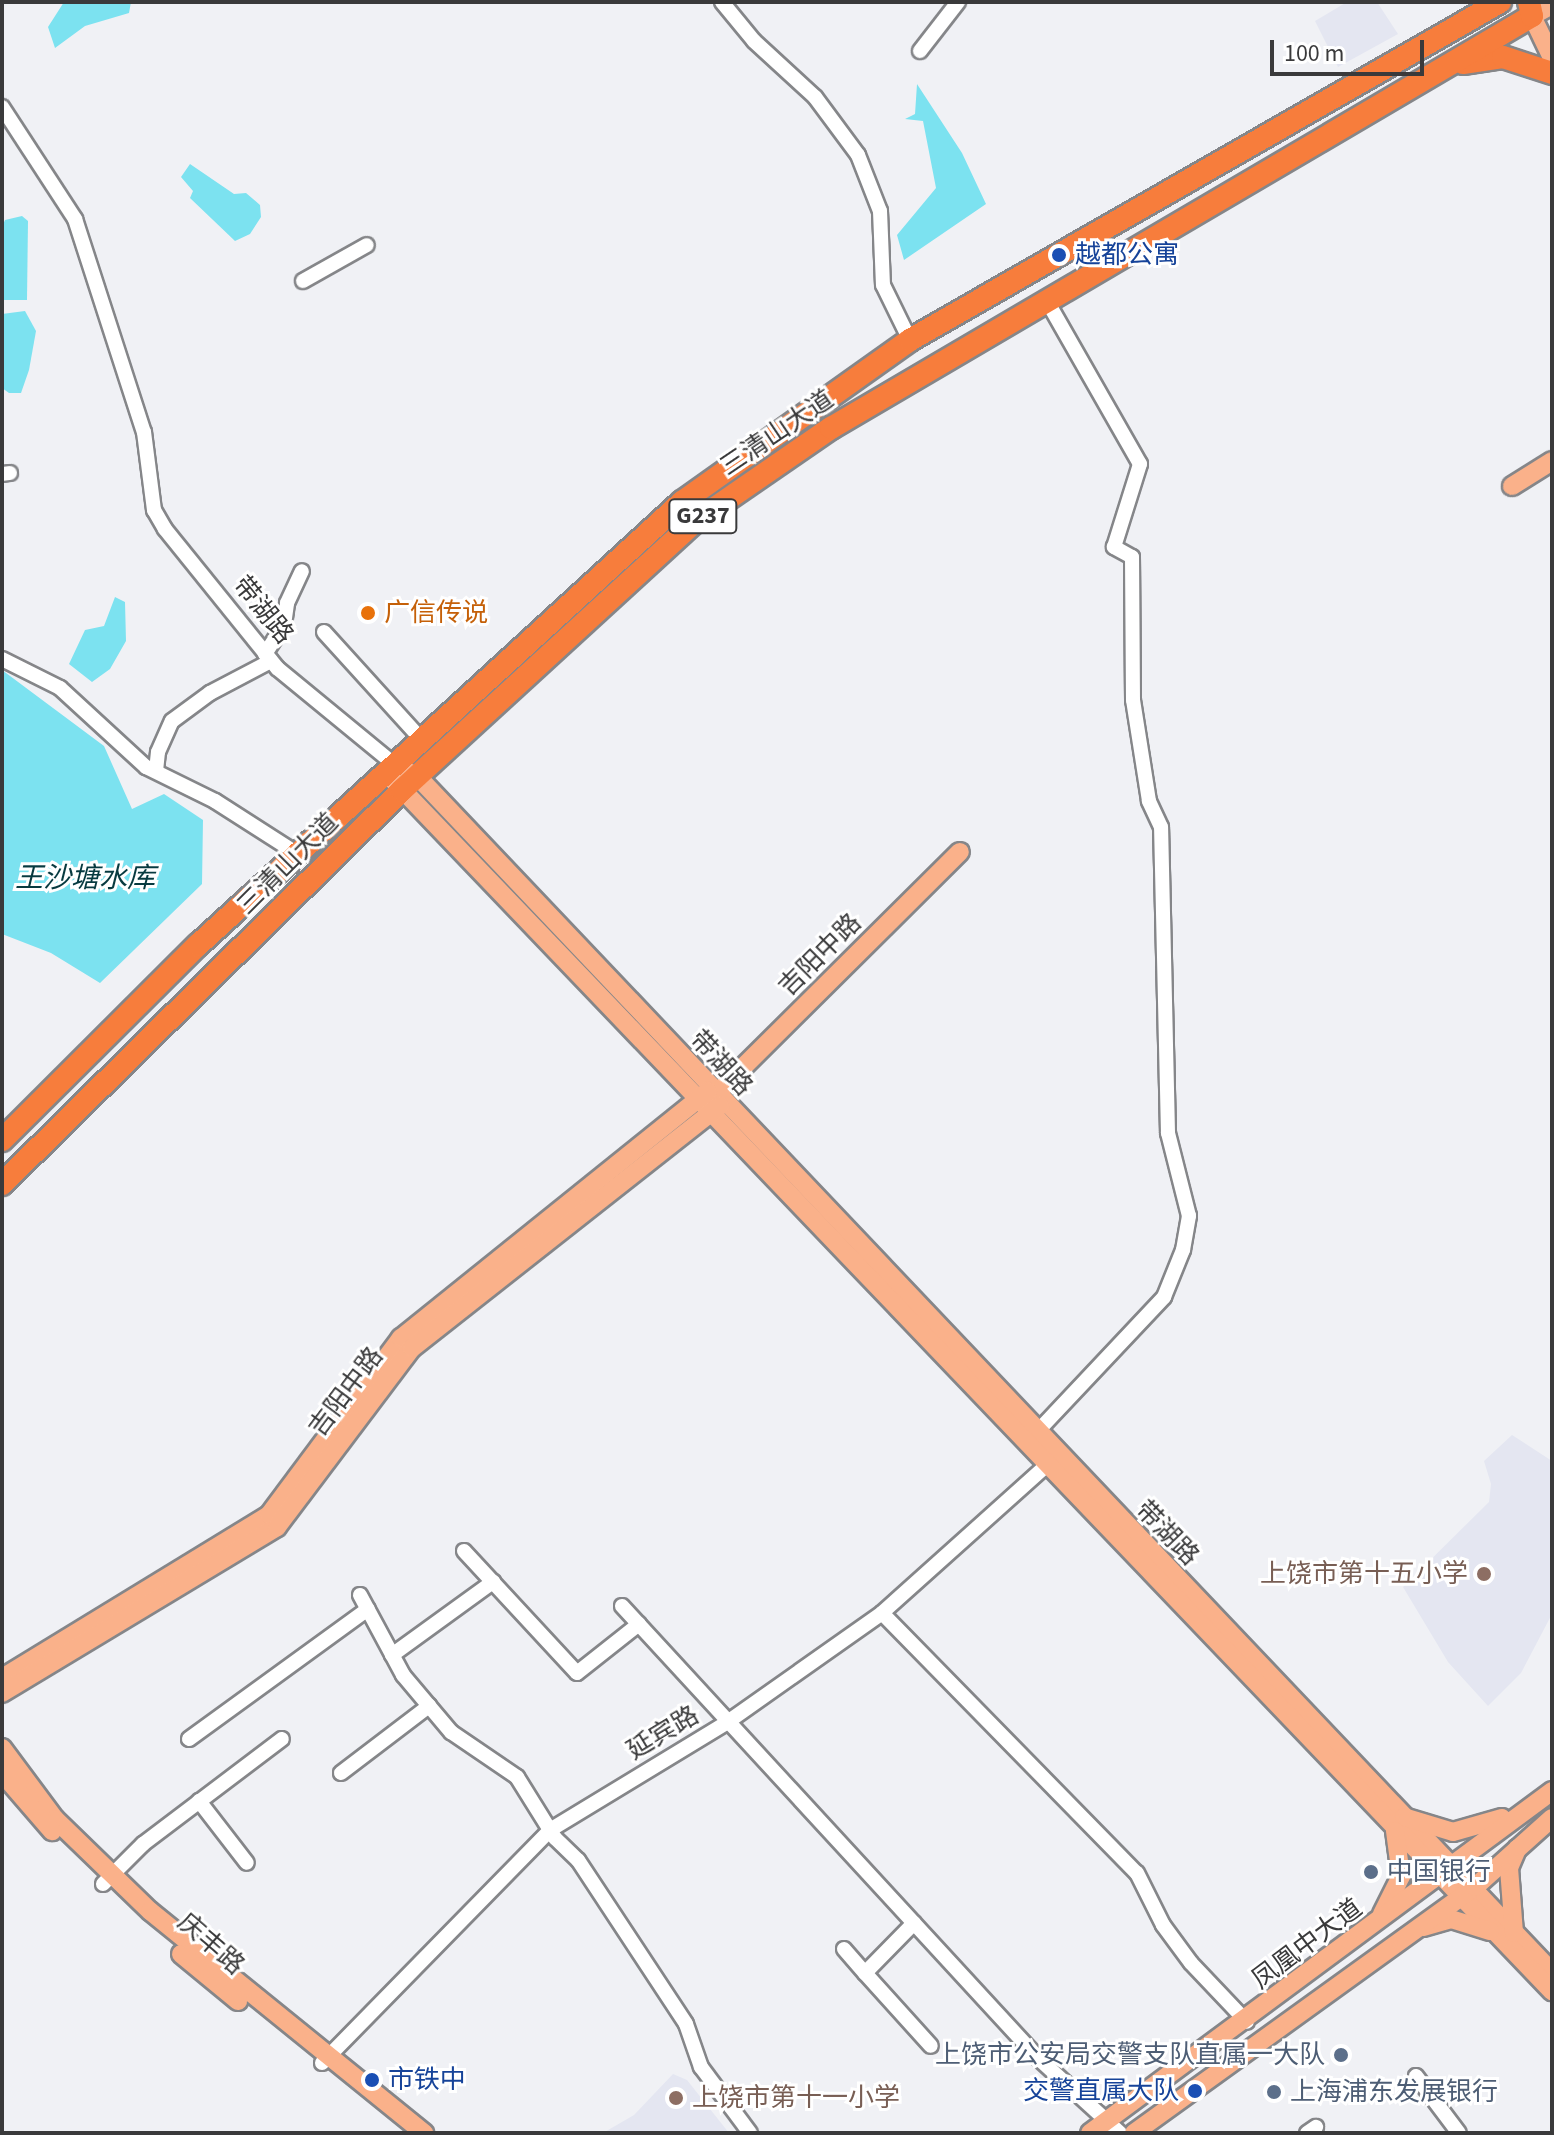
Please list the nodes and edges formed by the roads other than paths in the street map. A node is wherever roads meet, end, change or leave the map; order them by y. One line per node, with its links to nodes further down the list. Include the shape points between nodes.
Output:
1 (722, 2): 16 (street, via 754,41 815,97 858,155 880,211 883,285)
2 (958, 2): 8 (street)
3 (1472, 2): 7 (highway)
4 (1500, 2): 7 (highway, 三清山大道 / G237)
5 (1552, 5): 6 (main road, 三清山大道)
6 (1530, 9): 9 (main road); 10 (highway, 三清山大道 / G237)
7 (1442, 34): 16 (highway, 三清山大道 / G237)
8 (920, 51)
9 (1552, 58)
10 (1453, 64): 11 (highway, via 1503,57); 15 (highway, 三清山大道 / G237)
11 (1552, 73)
12 (2, 107): 21 (street, 带湖路, via 75,219 144,432 154,510)
13 (367, 245): 14 (street)
14 (303, 281)
15 (1046, 299): 26 (highway, 三清山大道 / G237, via 831,428 696,521); 32 (street, via 1140,464 1114,547 1132,557 1133,700 1149,801 1161,827 1168,1133 1189,1216 1183,1250 1164,1297)
16 (910, 340): 23 (highway, 三清山大道 / G237, via 682,502)
17 (1552, 461): 18 (main road)
18 (1512, 486)
19 (302, 571): 21 (street)
20 (324, 632): 23 (street)
21 (268, 658): 24 (street, 带湖路); 25 (street, via 172,721)
22 (2, 659): 25 (street, via 60,688)
23 (422, 740): 24 (highway, 三清山大道 / G237)
24 (390, 769): 26 (main road, 带湖路); 28 (highway, 三清山大道 / G237)
25 (156, 771): 28 (street)
26 (410, 784): 29 (main road, 带湖路); 31 (highway, 三清山大道 / G237)
27 (960, 852): 29 (main road, 吉阳中路)
28 (298, 854): 30 (highway, 三清山大道 / G237, via 198,945)
29 (712, 1100): 32 (main road, 带湖路); 33 (main road, 带湖路); 42 (main road, 吉阳中路, via 401,1338 269,1515); 43 (main road, 吉阳中路, via 412,1348 277,1527)
30 (2, 1140)
31 (2, 1184)
32 (1036, 1433): 55 (main road, 带湖路)
33 (1047, 1465): 39 (street, 延宾路); 55 (main road, 带湖路)
34 (464, 1551): 35 (street)
35 (493, 1582): 40 (street, via 577,1673); 41 (street)
36 (360, 1595): 38 (street)
37 (622, 1606): 40 (street)
38 (368, 1609): 41 (street); 46 (street)
39 (882, 1613): 45 (street, 延宾路); 70 (street, via 1137,1873 1163,1925 1191,1963)
40 (639, 1624): 45 (street)
41 (392, 1655): 44 (street)
42 (2, 1678)
43 (2, 1693)
44 (429, 1706): 50 (street); 56 (street, via 451,1732 517,1777)
45 (729, 1721): 56 (street, 延宾路); 62 (street)
46 (189, 1739)
47 (282, 1739): 52 (street)
48 (2, 1748): 60 (main road)
49 (2, 1773): 60 (main road, 庆丰路)
50 (341, 1773)
51 (1552, 1791): 53 (main road, 凤凰中大道)
52 (199, 1801): 58 (street); 60 (street)
53 (1533, 1803): 55 (main road, via 1482,1828 1453,1832); 59 (main road, 凤凰中大道)
54 (1552, 1818): 57 (main road, 凤凰中大道)
55 (1398, 1824): 59 (main road, 带湖路); 64 (main road, via 1401,1876 1394,1898)
56 (550, 1830): 72 (street, 延宾路); 77 (street, via 578,1860 647,1961 686,2024 701,2067)
57 (1518, 1847): 61 (main road, 凤凰中大道); 65 (main road, via 1509,1868)
58 (247, 1863)
59 (1446, 1873): 61 (main road, 带湖路); 64 (main road, 凤凰中大道)
60 (107, 1879): 72 (main road, 庆丰路, via 213,1983)
61 (1467, 1891): 63 (main road, 凤凰中大道); 65 (main road, 带湖路)
62 (914, 1923): 68 (street); 74 (street, via 1038,2058)
63 (1416, 1928): 65 (main road, via 1451,1919); 79 (main road, 凤凰中大道)
64 (1370, 1930): 70 (main road, 凤凰中大道)
65 (1508, 1935): 67 (main road, 带湖路); 69 (main road, 带湖路)
66 (844, 1949): 68 (street)
67 (1552, 1972)
68 (865, 1973): 71 (street)
69 (1552, 1991)
70 (1247, 2022): 74 (main road, 凤凰中大道)
71 (931, 2046)
72 (326, 2059): 75 (main road, 庆丰路); 76 (main road)
73 (1416, 2076): 80 (street)
74 (1115, 2127): 78 (main road, 凤凰中大道)
75 (406, 2133)
76 (424, 2133)
77 (750, 2133)
78 (1090, 2133)
79 (1134, 2133)
80 (1459, 2133)

